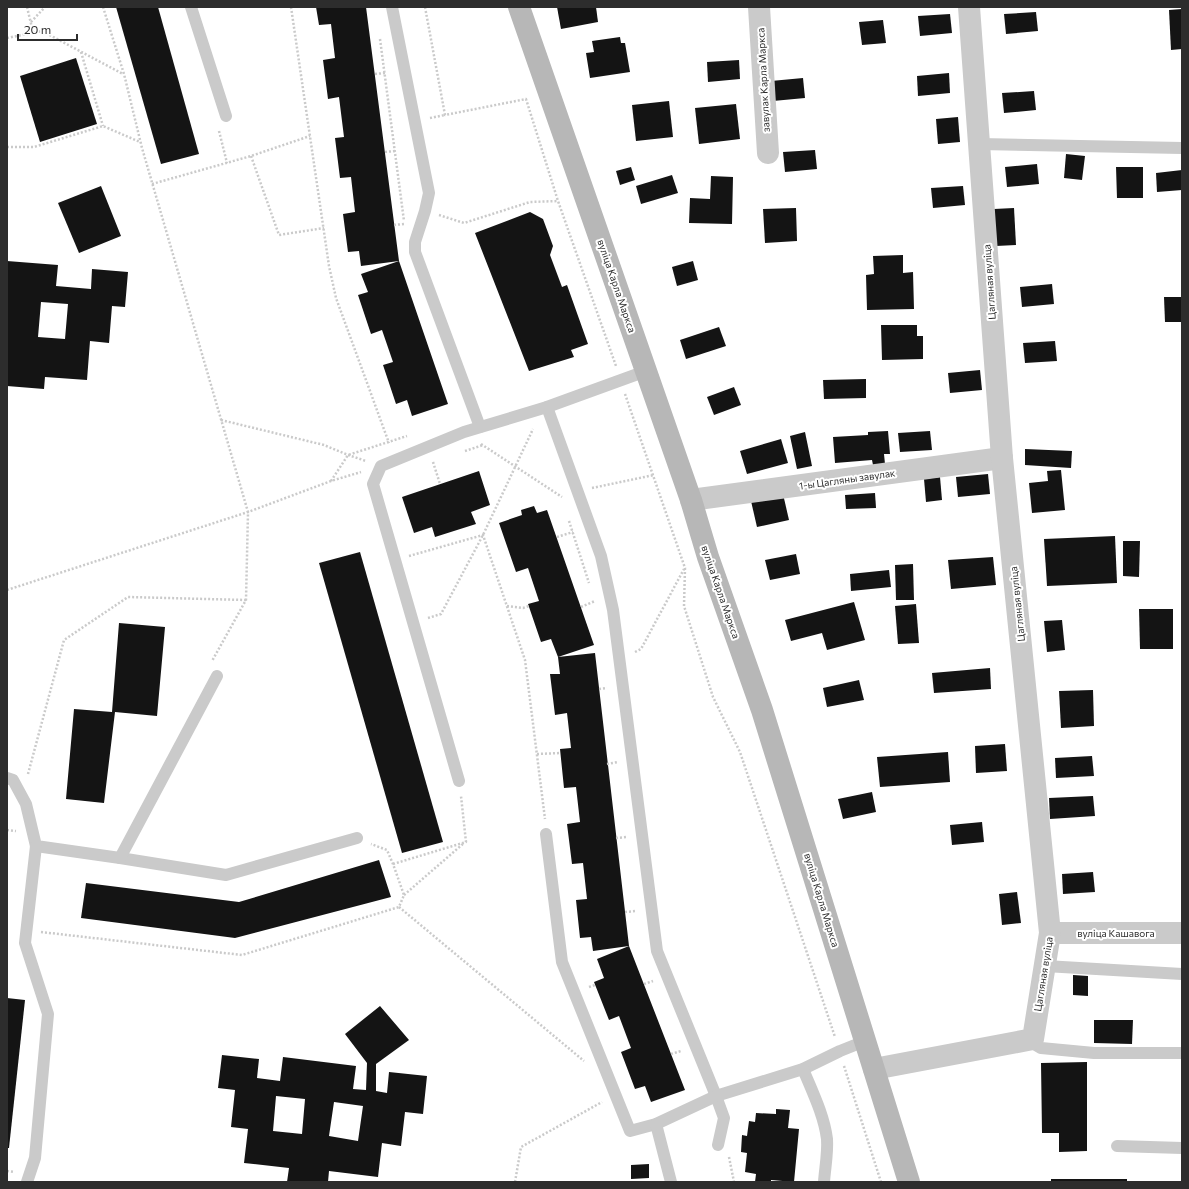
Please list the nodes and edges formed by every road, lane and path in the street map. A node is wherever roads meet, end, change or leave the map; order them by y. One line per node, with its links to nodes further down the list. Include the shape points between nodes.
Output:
1 (27, 7): 11 (path)
2 (45, 7): 11 (path)
3 (104, 7): 16 (path)
4 (191, 7): 18 (lane)
5 (291, 7): 20 (path)
6 (392, 7): 33 (lane, via 429,193)
7 (425, 7): 31 (path, via 445,115 526,99)
8 (519, 7): 37 (main road, вуліца Карла Маркса)
9 (759, 7): 27 (street, завулак Карла Маркса)
10 (969, 7): 22 (street, Цагляная вуліца)
11 (31, 22): 12 (path)
12 (33, 32): 13 (path); 14 (path, via 42,30)
13 (7, 38)
14 (81, 52): 16 (path); 19 (path)
15 (385, 73): 17 (path)
16 (124, 74): 21 (path)
17 (375, 74)
18 (226, 116): 29 (path, via 219,130)
19 (103, 126): 21 (path); 23 (path, via 34,147)
20 (310, 136): 28 (path); 36 (path)
21 (141, 142): 30 (path)
22 (979, 144): 24 (lane); 46 (street, Цагляная вуліца)
23 (7, 147)
24 (1182, 148)
25 (395, 151): 26 (path)
26 (385, 152)
27 (768, 154)
28 (251, 156): 29 (path); 36 (path, via 279,235)
29 (228, 163): 30 (path)
30 (152, 184): 40 (path)
31 (558, 201): 33 (path, via 530,202 464,223); 38 (path)
32 (403, 210): 33 (path)
33 (426, 211): 41 (lane, via 415,242 415,252)
34 (404, 224): 35 (path)
35 (394, 225)
36 (324, 228): 48 (path, via 336,298 390,442)
37 (646, 371): 38 (lane); 55 (main road, вуліца Карла Маркса)
38 (621, 381): 39 (lane); 50 (path)
39 (545, 408): 41 (lane); 49 (path); 53 (lane)
40 (221, 420): 45 (path, via 324,445); 57 (path)
41 (480, 427): 42 (lane)
42 (464, 432): 43 (path); 48 (lane)
43 (483, 445): 44 (path); 49 (path)
44 (462, 452)
45 (348, 455): 48 (path); 51 (path)
46 (1002, 458): 55 (street, 1-ы Цагляны завулак); 100 (street, Цагляная вуліца)
47 (440, 459): 52 (path, via 433,461)
48 (381, 466): 51 (path); 73 (lane, via 372,484)
49 (516, 466): 54 (path); 60 (path)
50 (654, 475): 53 (path); 63 (path)
51 (331, 481): 57 (path)
52 (440, 484)
53 (577, 491): 54 (path); 74 (lane, via 601,556 613,610)
54 (562, 496): 56 (path)
55 (691, 500): 107 (main road, вуліца Карла Маркса, via 708,557 762,710)
56 (564, 503)
57 (248, 512): 65 (path); 67 (path)
58 (568, 518): 59 (path)
59 (573, 532): 61 (path); 64 (path)
60 (483, 535): 62 (path, via 408,556); 69 (path); 73 (path, via 441,614)
61 (557, 537)
62 (406, 549)
63 (685, 568): 74 (path, via 641,649); 110 (path, via 684,606 713,697 740,752)
64 (590, 588)
65 (7, 590)
66 (592, 594): 68 (path)
67 (246, 600): 75 (path, via 208,669); 84 (path, via 128,597 64,640)
68 (595, 601): 71 (path); 72 (path)
69 (507, 606): 70 (path); 79 (path, via 525,660)
70 (529, 606)
71 (596, 606)
72 (581, 607)
73 (413, 623): 83 (lane)
74 (619, 659): 114 (lane, via 657,951)
75 (218, 676): 91 (lane)
76 (609, 682): 77 (path, via 609,688)
77 (599, 689)
78 (560, 753): 79 (path)
79 (537, 754): 86 (path)
80 (607, 764): 81 (path, via 618,762)
81 (619, 769)
82 (7, 778): 84 (lane, via 13,780)
83 (459, 781): 89 (path)
84 (22, 796): 90 (lane)
85 (626, 830): 88 (path, via 627,837)
86 (546, 834): 117 (lane, via 562,962)
87 (357, 838): 91 (lane, via 226,875); 92 (path, via 387,850)
88 (616, 838)
89 (466, 842): 92 (path); 93 (path)
90 (36, 846): 91 (lane); 99 (lane)
91 (120, 858)
92 (394, 864): 93 (path)
93 (404, 895): 95 (path)
94 (635, 904): 96 (path)
95 (400, 908): 99 (path, via 242,955); 113 (path)
96 (636, 911): 97 (path); 98 (path)
97 (625, 912)
98 (637, 918)
99 (27, 931): 123 (lane, via 25,943 48,1014 35,1158)
100 (1050, 933): 101 (street, вуліца Кашавога); 102 (street, Цагляная вуліца)
101 (1182, 933)
102 (1045, 966): 103 (lane); 106 (street, Цагляная вуліца)
103 (1182, 974)
104 (644, 984): 105 (path, via 653,980)
105 (656, 987)
106 (1033, 1039): 111 (lane, via 1041,1048 1094,1053); 116 (street)
107 (866, 1040): 110 (lane); 116 (main road, вуліца Карла Маркса)
108 (678, 1044): 109 (path)
109 (681, 1051): 112 (path); 114 (path, via 689,1071)
110 (840, 1051): 115 (lane); 128 (path)
111 (1182, 1053)
112 (671, 1054)
113 (586, 1063)
114 (705, 1069): 118 (lane)
115 (803, 1069): 118 (lane); 127 (lane, via 826,1130)
116 (874, 1070): 129 (main road, вуліца Карла Маркса)
117 (615, 1094): 119 (lane, via 630,1131); 124 (path, via 521,1147)
118 (716, 1096): 119 (lane); 120 (lane, via 724,1118)
119 (656, 1124): 125 (lane)
120 (718, 1145): 126 (path, via 727,1151)
121 (1117, 1146): 122 (lane)
122 (1182, 1148)
123 (27, 1182)
124 (515, 1182)
125 (671, 1182)
126 (734, 1182)
127 (824, 1182)
128 (881, 1182)
129 (909, 1182)

